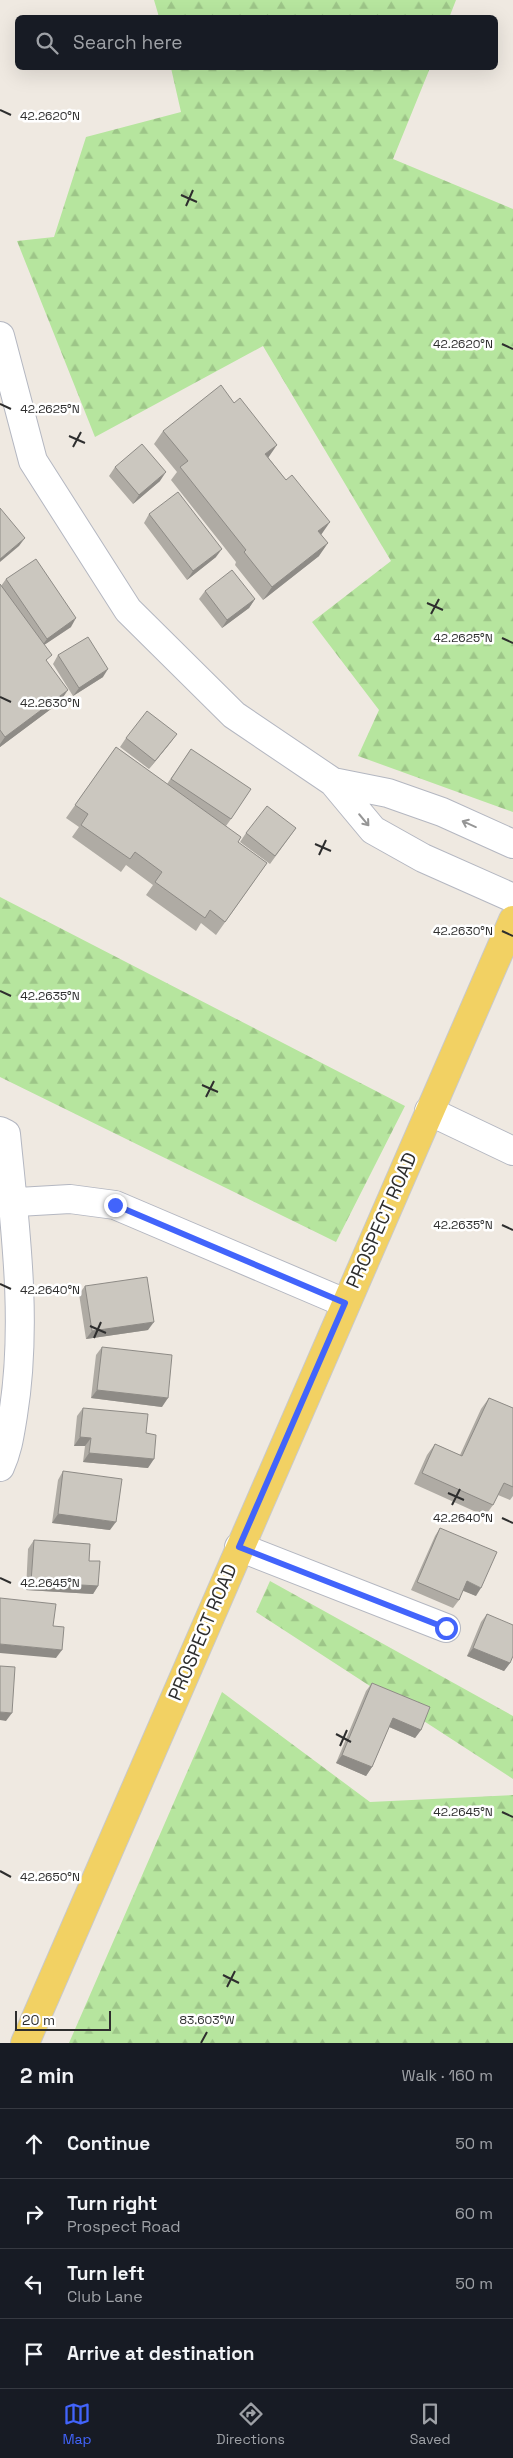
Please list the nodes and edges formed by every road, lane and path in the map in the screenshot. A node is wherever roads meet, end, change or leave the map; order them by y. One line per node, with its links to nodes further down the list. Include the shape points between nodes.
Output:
1 (0, 336): 2 (street, via 34,462 128,610 234,715)
2 (333, 782): 3 (street, one-way to 2, via 388,792); 4 (street, one-way to 4, via 373,830 424,858)
3 (513, 844)
4 (513, 898)
5 (513, 920): 6 (main road, PROSPECT ROAD)
6 (429, 1111): 8 (street); 10 (main road, PROSPECT ROAD)
7 (0, 1131): 9 (street, via 6,1134)
8 (513, 1152)
9 (6, 1202): 10 (street, via 70,1199 115,1205); 11 (street, via 19,1307 17,1390 6,1453)
10 (345, 1303): 12 (main road, PROSPECT ROAD)
11 (0, 1467)
12 (239, 1547): 13 (street); 14 (main road, PROSPECT ROAD)
13 (446, 1628)
14 (25, 2043)

